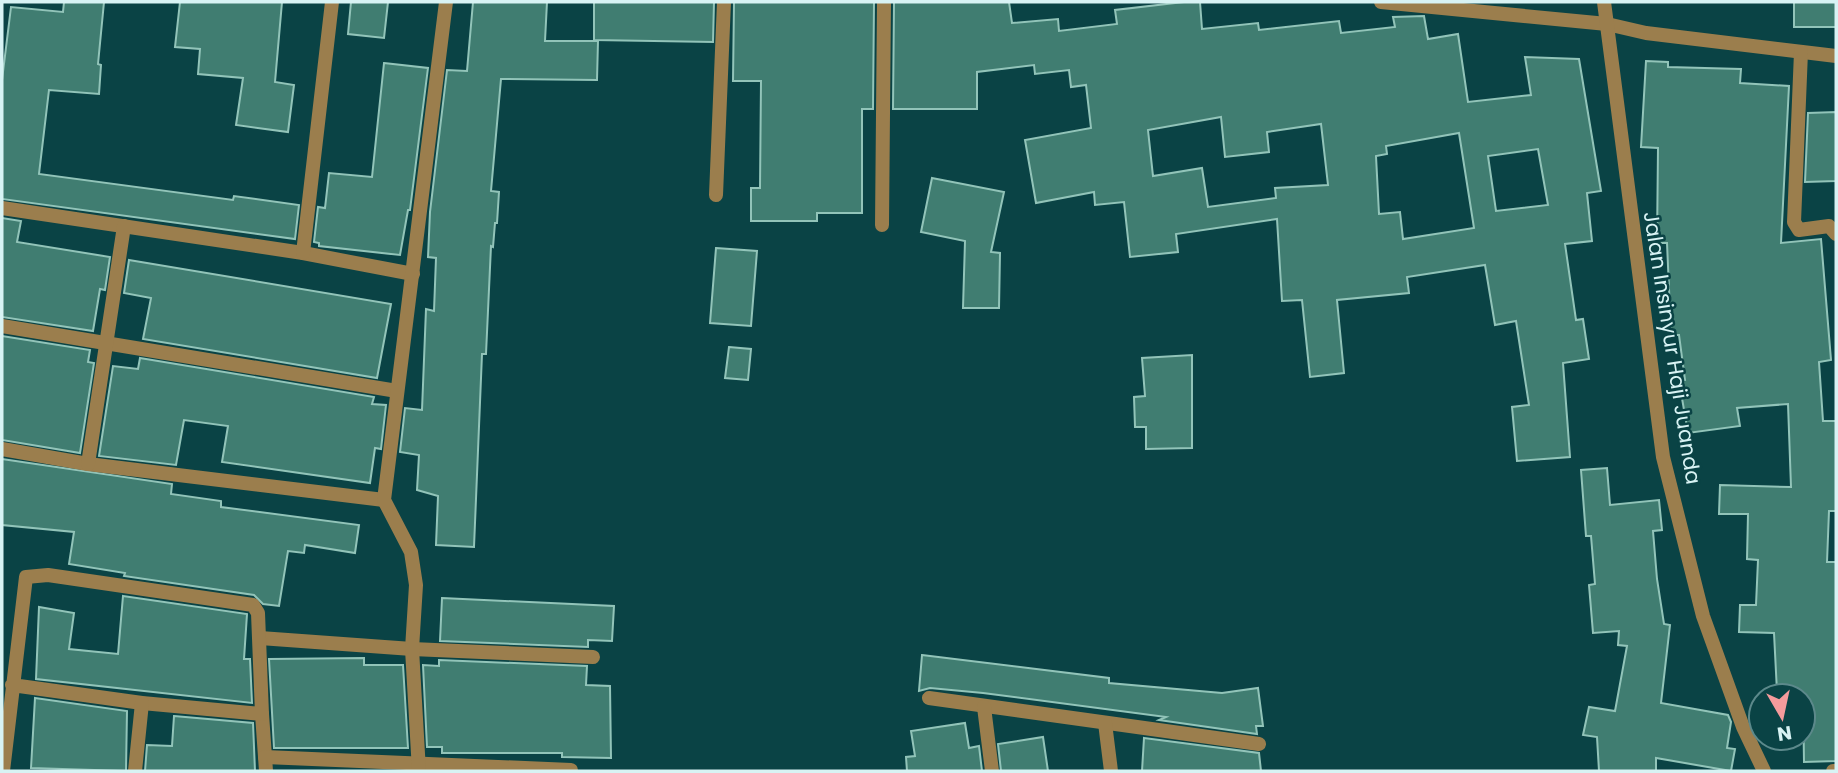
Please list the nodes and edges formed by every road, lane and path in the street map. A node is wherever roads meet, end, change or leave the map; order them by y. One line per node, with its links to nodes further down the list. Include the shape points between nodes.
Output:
1 (332, 2): 15 (street)
2 (446, 2): 16 (street)
3 (724, 2): 10 (street)
4 (884, 2): 12 (street)
5 (1381, 2): 7 (street)
6 (1604, 2): 7 (street, Jalan Insinyur Haji Juanda)
7 (1607, 24): 8 (street); 40 (street, Jalan Insinyur Haji Juanda, via 1663,457 1703,616)
8 (1801, 52): 9 (street); 14 (street, via 1794,222 1799,230 1829,226)
9 (1836, 56)
10 (716, 195)
11 (2, 208): 13 (street)
12 (882, 225)
13 (124, 226): 15 (street); 18 (street)
14 (1836, 234)
15 (303, 253): 16 (street)
16 (413, 274): 19 (street)
17 (2, 326): 18 (street)
18 (106, 342): 19 (street); 21 (street)
19 (397, 391): 22 (street)
20 (2, 449): 21 (street)
21 (88, 464): 22 (street)
22 (384, 500): 24 (street, via 411,552 416,585)
23 (260, 638): 24 (street); 26 (street, via 253,605 31,574 26,577); 30 (street)
24 (412, 649): 25 (street); 34 (street)
25 (593, 657)
26 (12, 685): 28 (street); 36 (street)
27 (929, 698): 29 (street)
28 (142, 703): 30 (street); 37 (street)
29 (984, 707): 31 (street); 38 (street)
30 (262, 714): 33 (street)
31 (1105, 723): 32 (street); 39 (street)
32 (1259, 744)
33 (266, 764): 34 (street)
34 (419, 768): 35 (street)
35 (571, 770)
36 (3, 771)
37 (135, 771)
38 (992, 771)
39 (1111, 771)
40 (1764, 771)

